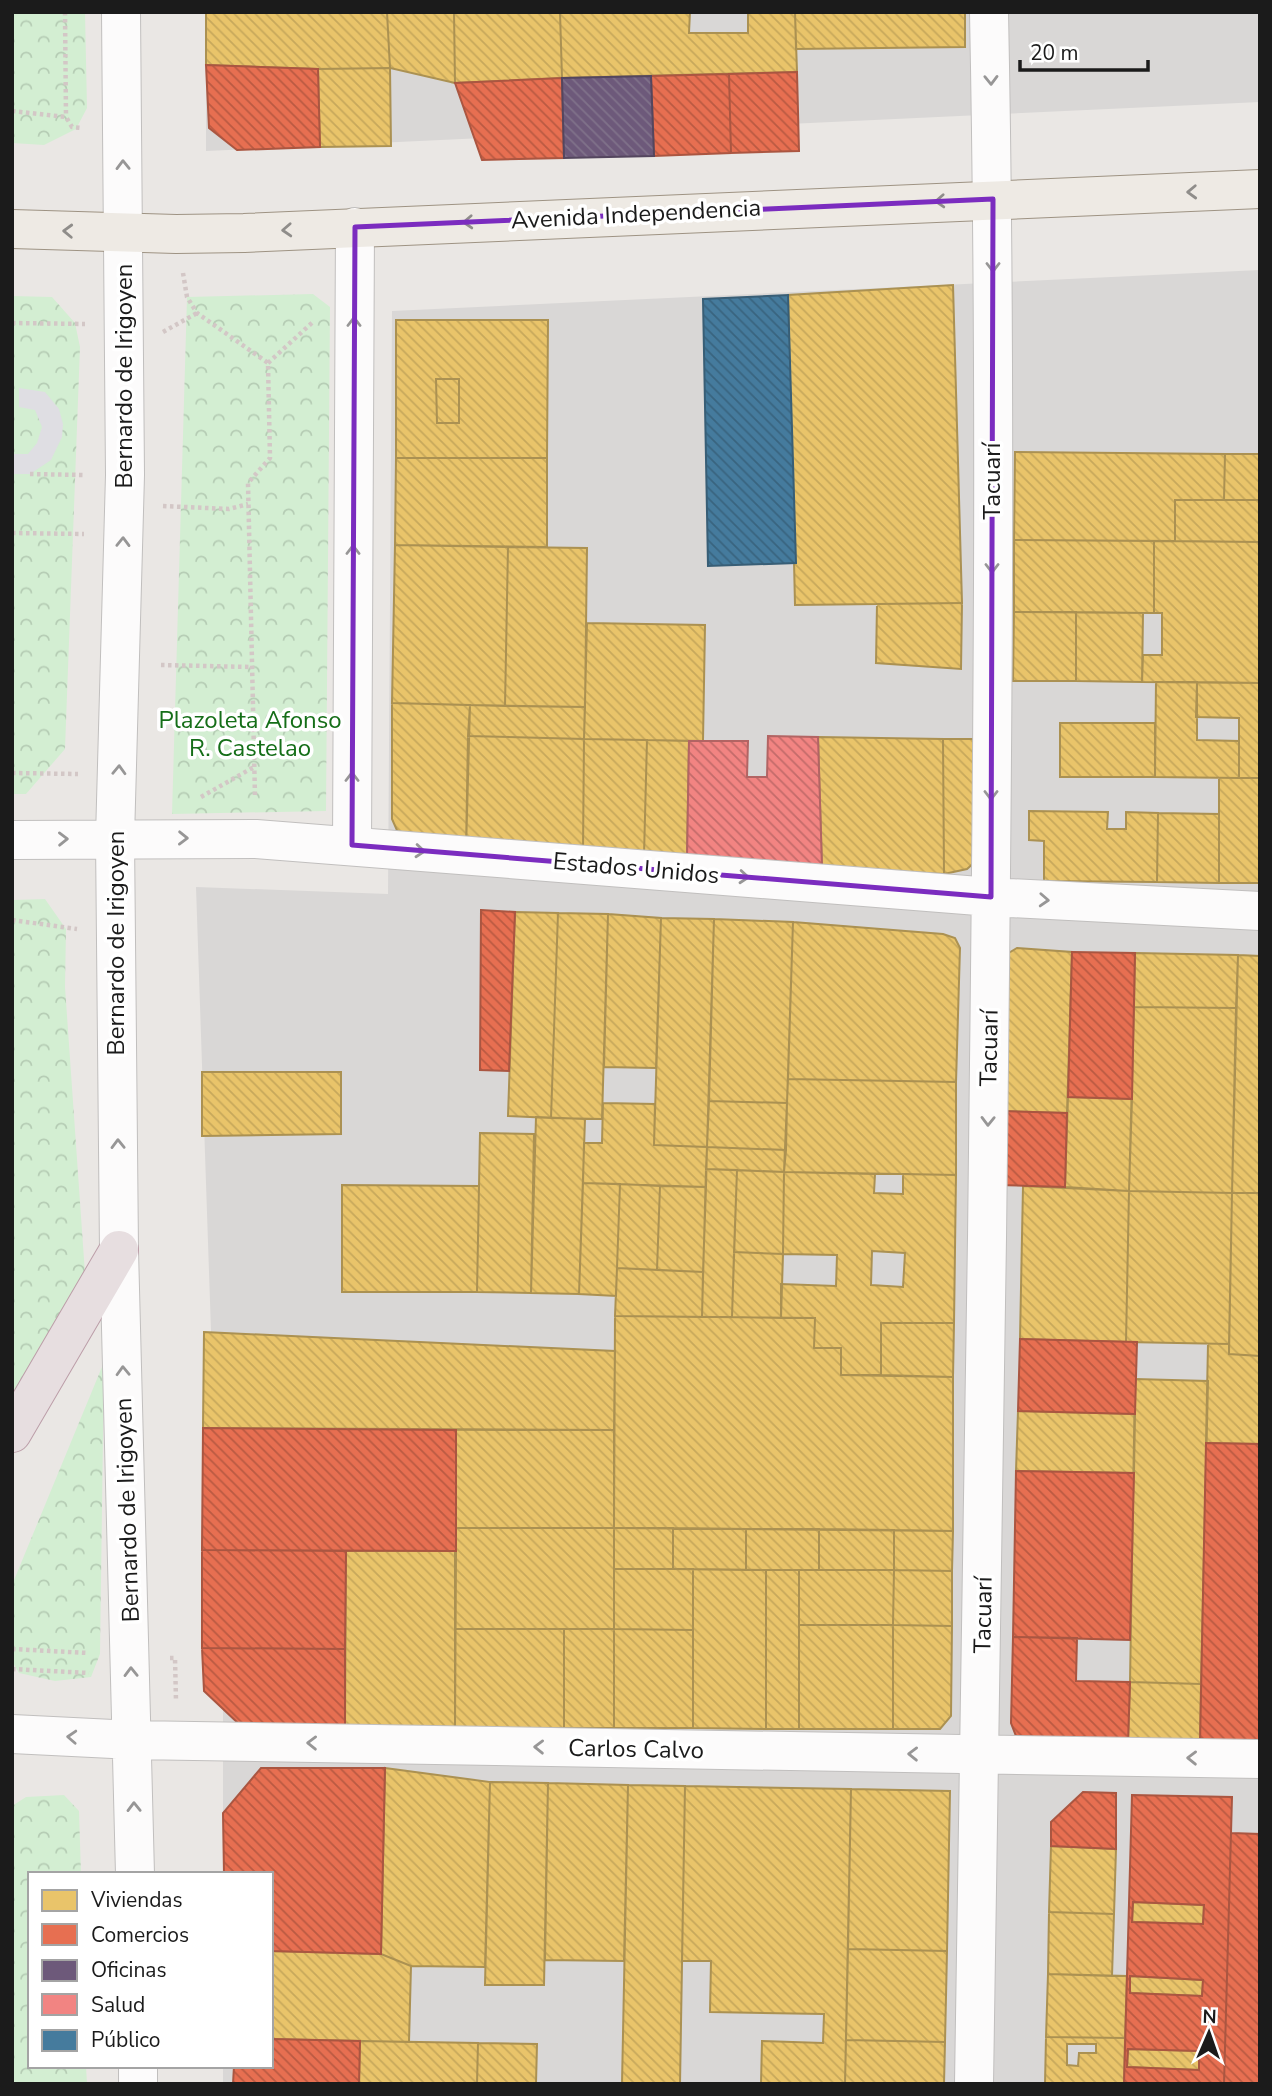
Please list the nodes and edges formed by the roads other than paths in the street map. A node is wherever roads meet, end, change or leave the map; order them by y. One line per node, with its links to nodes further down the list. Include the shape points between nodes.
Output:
1 (121, 12): 7 (street, Bernardo de Irigoyen, one-way to 1)
2 (989, 12): 4 (street, Tacuarí, one-way to 4)
3 (1260, 189): 4 (main road, Avenida Independencia, one-way to 4)
4 (993, 199): 5 (main road, Avenida Independencia, one-way to 5); 11 (street, Tacuarí, one-way to 11)
5 (355, 226): 7 (main road, Avenida Independencia, one-way to 7); 10 (street, one-way to 5)
6 (12, 229): 7 (main road, Avenida Independencia, one-way to 6)
7 (124, 233): 8 (street, Bernardo de Irigoyen, one-way to 7, via 124,505)
8 (115, 838): 9 (street, Estados Unidos, one-way to 8); 10 (street, Estados Unidos, one-way to 10); 13 (street, Bernardo de Irigoyen, one-way to 8)
9 (12, 840)
10 (352, 845): 11 (street, Estados Unidos, one-way to 11)
11 (991, 897): 12 (street, Estados Unidos, one-way to 12); 17 (street, Tacuarí, one-way to 17)
12 (1260, 911)
13 (119, 1250): 14 (highway); 16 (street, Bernardo de Irigoyen, one-way to 13)
14 (12, 1433)
15 (12, 1734): 16 (street, Carlos Calvo, one-way to 15)
16 (133, 1740): 17 (street, Carlos Calvo, one-way to 16); 19 (street, Bernardo de Irigoyen, one-way to 16)
17 (982, 1755): 18 (street, Carlos Calvo, one-way to 17); 20 (street, Tacuarí)
18 (1260, 1759)
19 (135, 1872)
20 (974, 2084)

